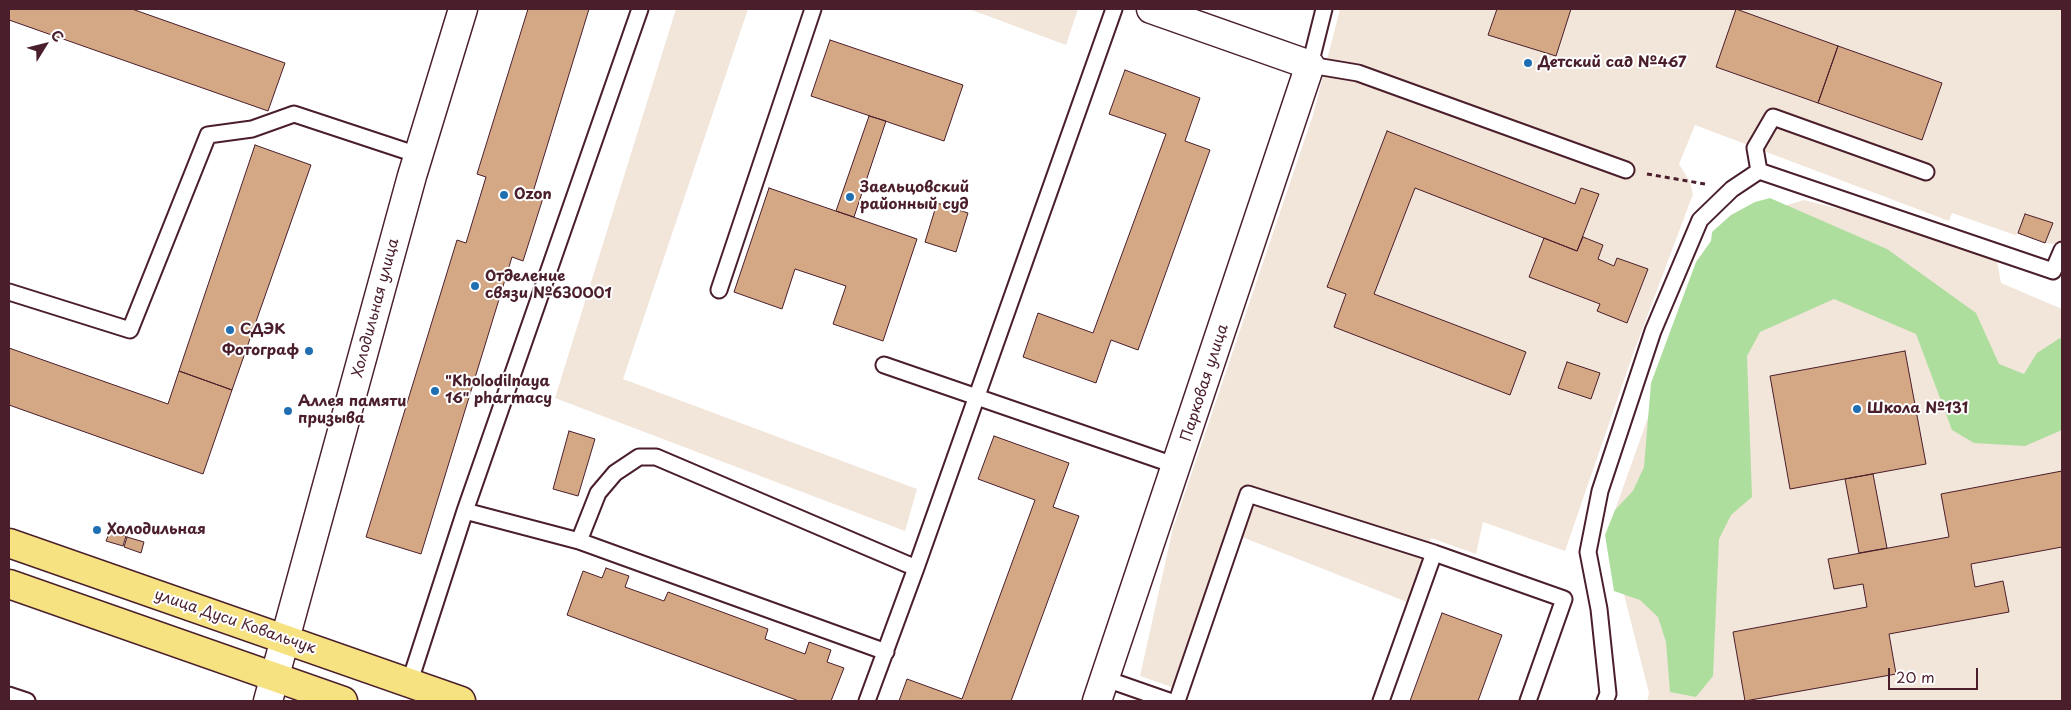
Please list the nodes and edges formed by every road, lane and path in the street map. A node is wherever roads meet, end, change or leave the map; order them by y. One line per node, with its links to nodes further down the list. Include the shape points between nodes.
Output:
1 (463, 9): 8 (street, Холодильная улица)
2 (640, 9): 19 (lane)
3 (813, 9): 14 (lane)
4 (1114, 9): 17 (lane)
5 (1151, 9): 7 (street)
6 (1324, 9): 7 (lane)
7 (1310, 65): 9 (lane, via 1358,73); 18 (street, Парковая улица)
8 (418, 155): 15 (lane, via 294,114 252,130 208,135 130,330); 25 (street, Холодильная улица)
9 (1626, 170): 12 (path)
10 (1759, 171): 11 (lane, via 1755,148 1773,117); 12 (lane); 13 (lane, via 2054,270)
11 (1926, 172)
12 (1732, 189): 39 (lane, via 1700,220 1696,229 1652,331 1600,491 1588,552 1599,609 1608,694)
13 (2062, 250)
14 (719, 290)
15 (9, 292)
16 (884, 365): 17 (lane)
17 (977, 397): 18 (lane); 23 (lane)
18 (1177, 466): 29 (street, Парковая улица)
19 (465, 511): 20 (lane); 27 (lane)
20 (579, 541): 23 (lane, via 598,493 616,473 639,457 656,457); 26 (lane)
21 (9, 543): 25 (main road, улица Дуси Ковальчук)
22 (1434, 553): 36 (lane, via 1248,494); 37 (lane); 38 (lane, via 1564,599)
23 (916, 568): 26 (lane)
24 (9, 584): 28 (main road)
25 (286, 639): 27 (main road, улица Дуси Ковальчук); 28 (street, Холодильная улица)
26 (886, 652): 34 (lane)
27 (409, 684): 33 (main road, улица Дуси Ковальчук)
28 (271, 689): 32 (main road)
29 (1102, 690): 35 (lane)
30 (9, 695): 31 (lane)
31 (27, 701)
32 (343, 701)
33 (461, 701)
34 (867, 701)
35 (1169, 701)
36 (1177, 701)
37 (1381, 701)
38 (1528, 701)
39 (1605, 701)

